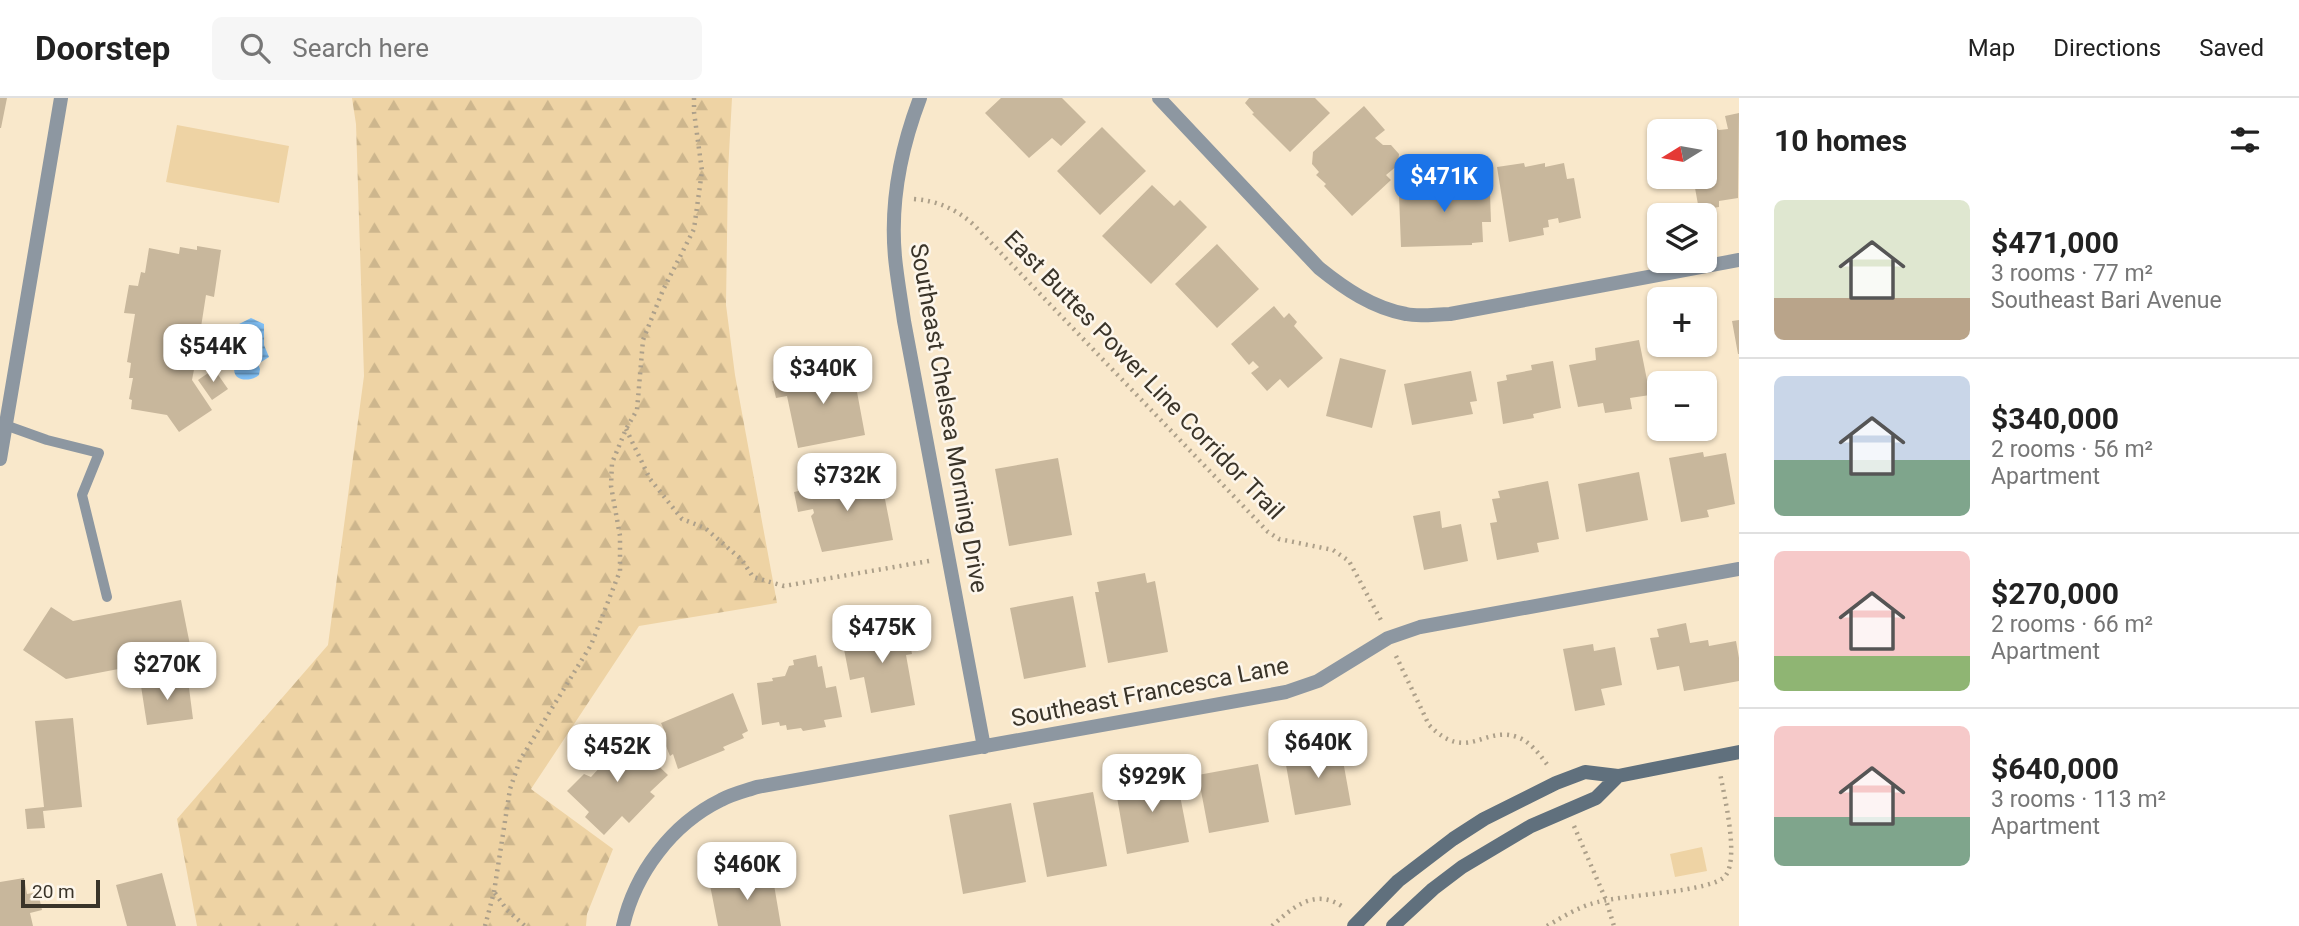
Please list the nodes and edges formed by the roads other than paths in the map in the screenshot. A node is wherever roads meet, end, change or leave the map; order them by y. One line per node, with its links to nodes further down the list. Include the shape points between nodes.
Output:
1 (61, 98): 5 (street)
2 (920, 98): 9 (street, Southeast Chelsea Morning Drive, via 902,159 895,255)
3 (1158, 98): 4 (street, via 1319,268 1347,290 1408,315 1450,314)
4 (1739, 260)
5 (5, 425): 6 (street); 8 (lane, via 99,453 82,495)
6 (0, 460)
7 (1739, 569): 9 (street, Southeast Francesca Lane, via 1420,627 1388,638 1318,681 1286,692)
8 (107, 597)
9 (984, 747): 12 (street, Southeast Francesca Lane, via 757,788 722,799 662,845 643,874)
10 (1739, 752): 11 (main road)
11 (1618, 776): 13 (main road, via 1585,772 1484,819 1398,881); 14 (main road, via 1596,798 1531,826 1462,867)
12 (623, 926)
13 (1354, 926)
14 (1393, 926)

